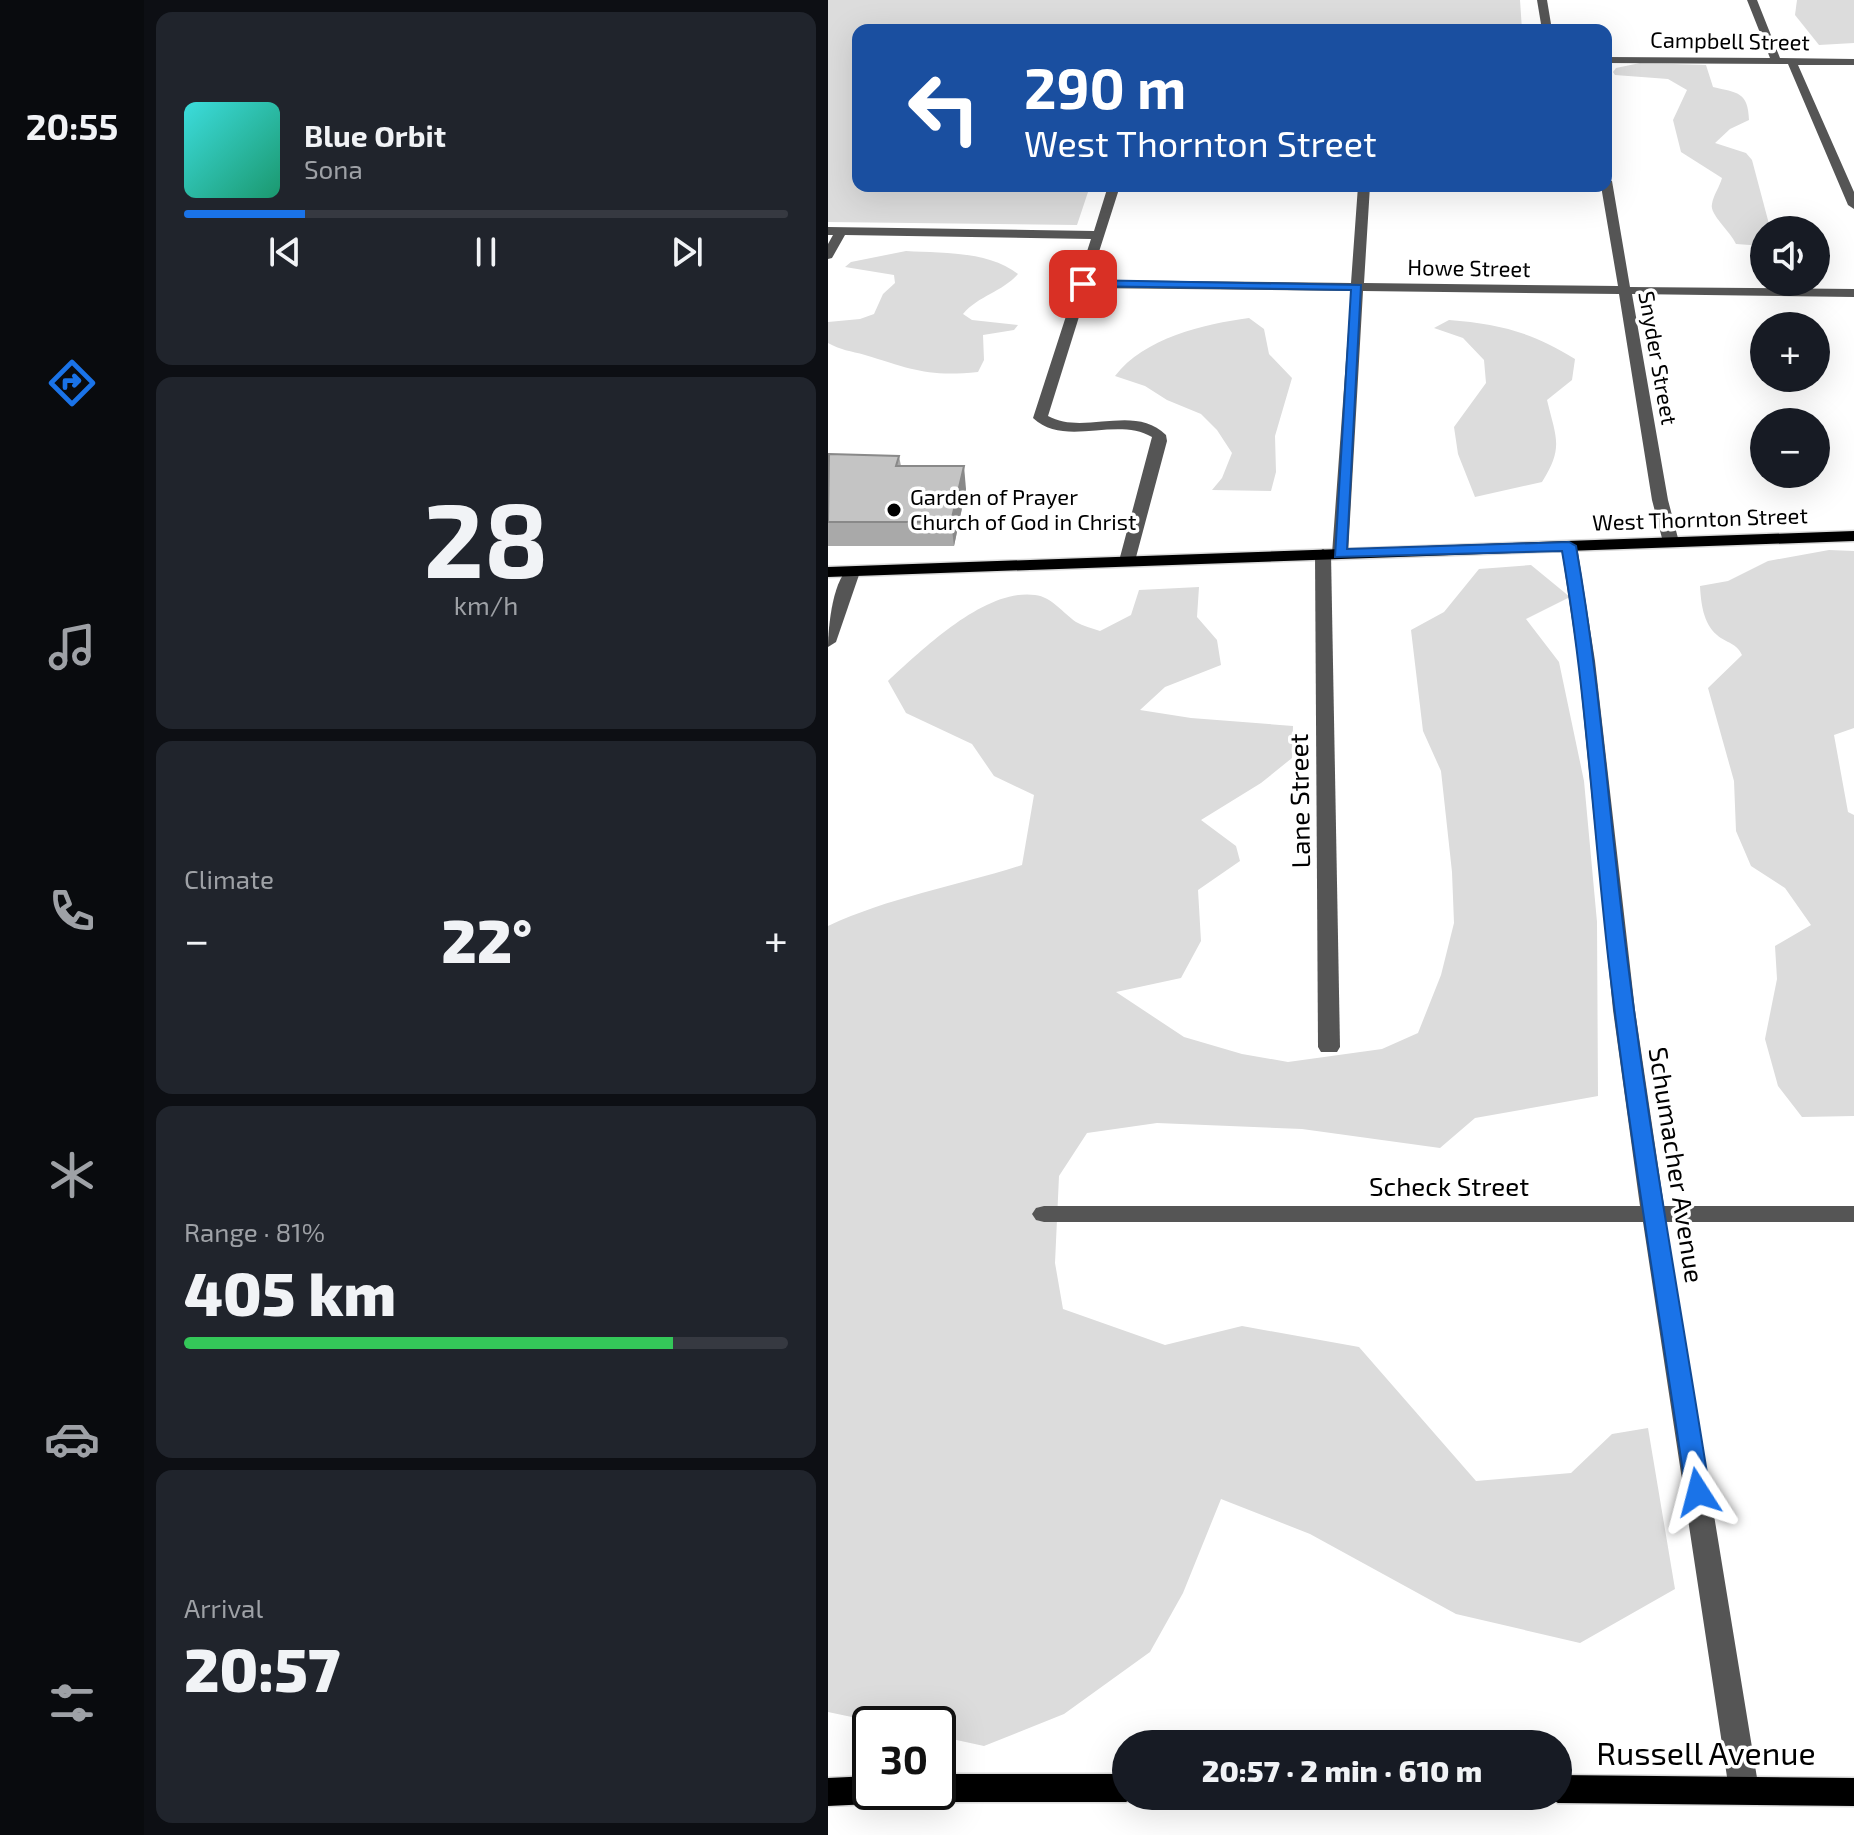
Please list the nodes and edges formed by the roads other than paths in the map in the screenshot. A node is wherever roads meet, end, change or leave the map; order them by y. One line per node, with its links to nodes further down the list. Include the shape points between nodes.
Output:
1 (1542, 0): 3 (street)
2 (1752, 0): 5 (street)
3 (1546, 24)
4 (1612, 60): 5 (street, Campbell Street)
5 (1776, 61): 6 (street, Campbell Street)
6 (1792, 62): 7 (street, Campbell Street); 11 (street)
7 (1854, 62)
8 (1112, 192): 13 (street)
9 (1364, 192): 16 (street, Lane Street)
10 (1608, 192): 17 (street, Snyder Street)
11 (1854, 205)
12 (835, 232): 13 (street); 14 (street)
13 (1097, 235): 15 (street)
14 (828, 255)
15 (1083, 284): 16 (street, Howe Street); 23 (street, via 1040,418 1067,425 1145,428 1159,435)
16 (1357, 287): 17 (street, Howe Street); 22 (street, Lane Street)
17 (1624, 290): 18 (street, Howe Street); 20 (street, Snyder Street)
18 (1854, 293)
19 (1854, 536): 20 (main road, West Thornton Street)
20 (1671, 542): 21 (main road, West Thornton Street)
21 (1569, 546): 22 (main road, West Thornton Street); 30 (street, Schumacher Avenue, via 1584,635 1622,998)
22 (1331, 554): 23 (main road, West Thornton Street); 27 (street, Lane Street)
23 (1127, 561): 25 (main road, West Thornton Street)
24 (828, 572): 25 (main road, West Thornton Street)
25 (852, 572): 26 (street)
26 (828, 642)
27 (1329, 1047)
28 (1044, 1214): 30 (street, Scheck Street)
29 (1854, 1214): 30 (street, Scheck Street)
30 (1656, 1216): 34 (street, Schumacher Avenue)
31 (956, 1788): 32 (main road)
32 (1112, 1788)
33 (1572, 1789): 34 (main road, Russell Avenue)
34 (1744, 1790): 37 (main road, Russell Avenue)
35 (852, 1791): 36 (main road)
36 (828, 1792)
37 (1854, 1792)

